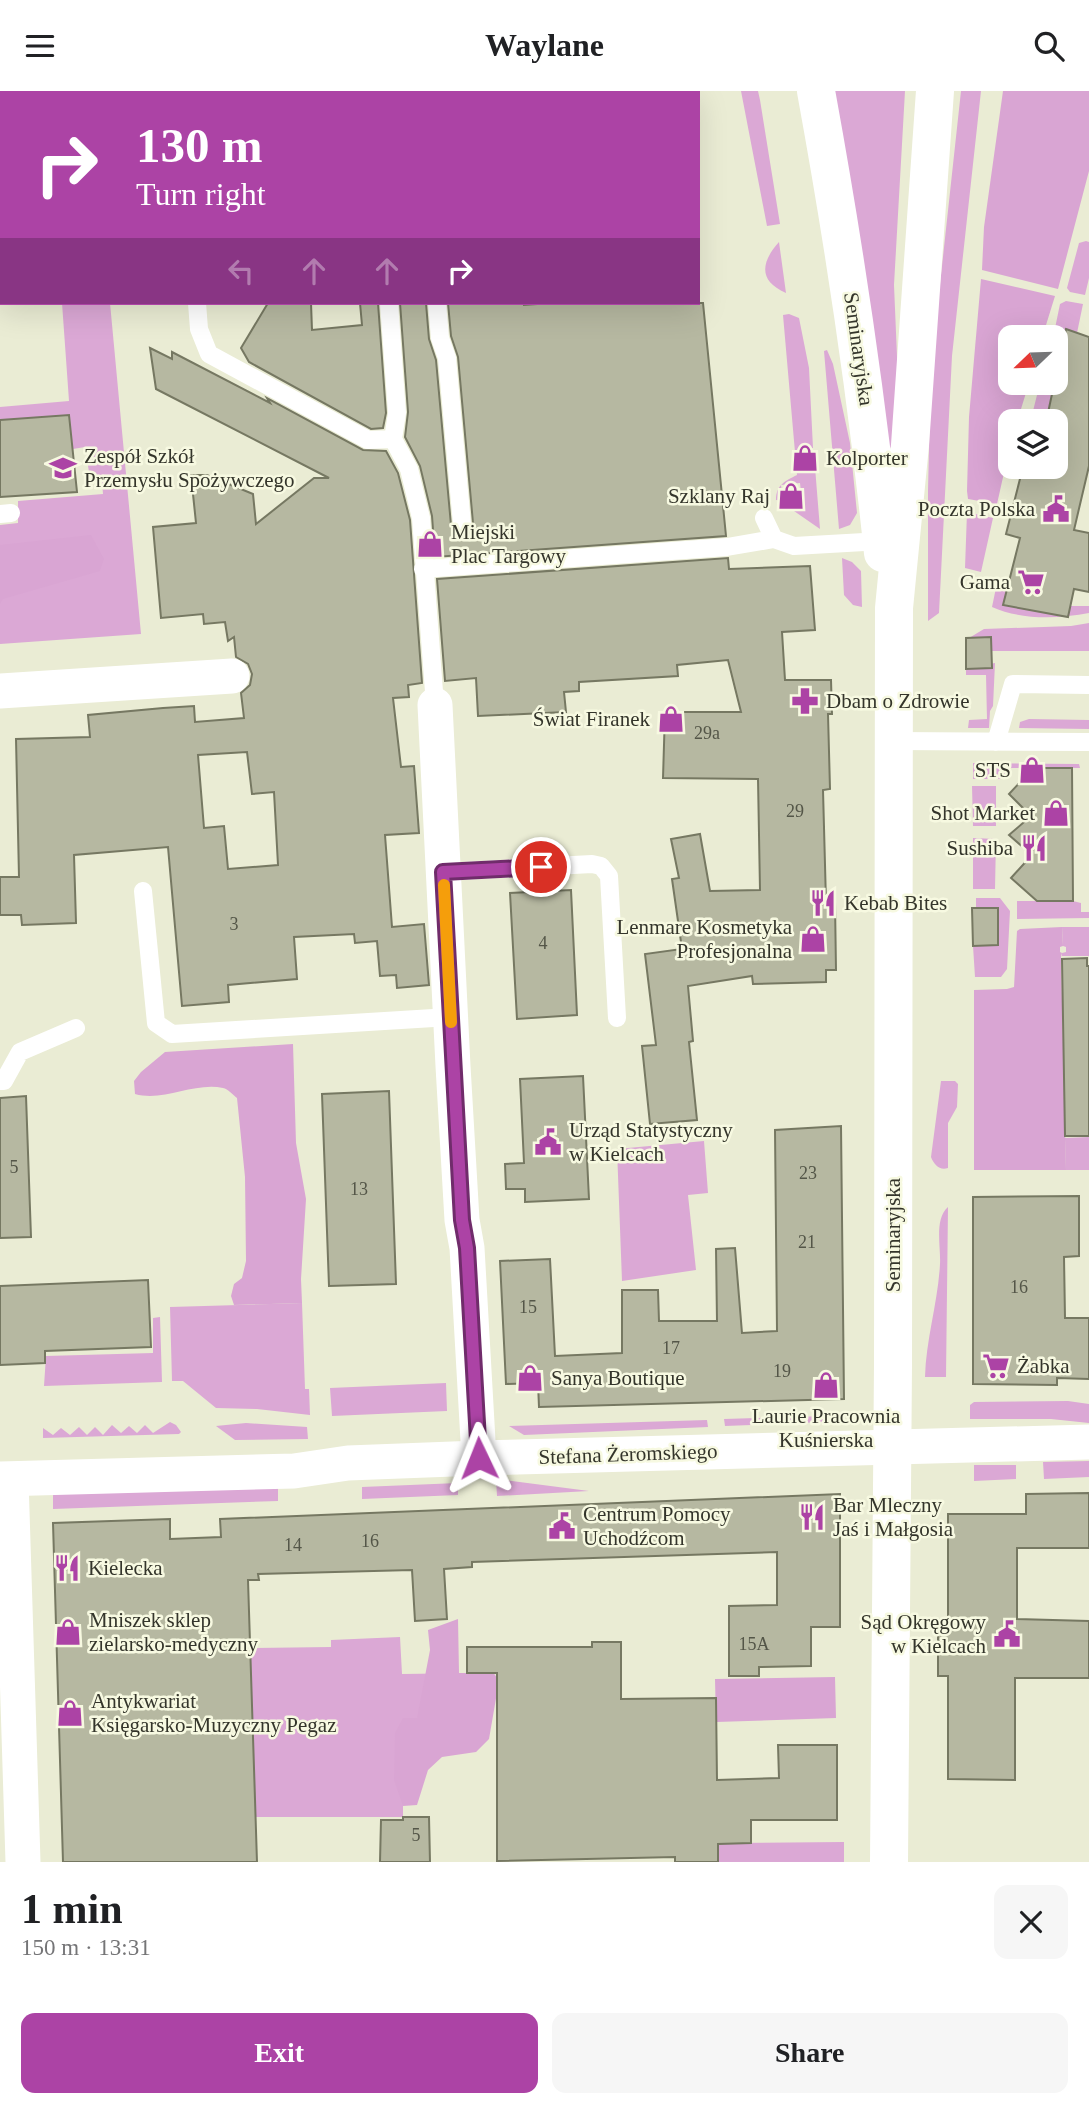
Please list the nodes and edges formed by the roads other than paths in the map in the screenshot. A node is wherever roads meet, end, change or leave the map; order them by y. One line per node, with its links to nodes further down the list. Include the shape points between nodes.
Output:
1 (816, 91): 10 (street, Seminaryjska, via 869,416)
2 (934, 91): 12 (street, Seminaryjska)
3 (197, 305): 6 (lane, via 199,329 209,354 368,440)
4 (389, 305): 6 (lane, via 397,413)
5 (437, 305): 8 (lane, via 447,358)
6 (393, 439): 11 (lane, via 409,469 418,506)
7 (764, 518): 9 (lane)
8 (462, 524)
9 (774, 539): 10 (lane, via 794,546); 11 (lane, via 727,547 465,562)
10 (882, 541): 12 (street, Seminaryjska)
11 (424, 569): 16 (lane)
12 (894, 608): 17 (street, Seminaryjska)
13 (232, 676): 15 (street)
14 (1089, 685): 18 (lane, via 1013,684)
15 (0, 691)
16 (435, 705): 20 (street)
17 (894, 741): 18 (lane); 27 (street, Seminaryjska)
18 (996, 742): 19 (lane)
19 (1089, 743)
20 (443, 872): 22 (street); 23 (lane, via 592,864 607,871)
21 (143, 891): 22 (lane, via 156,1023 172,1034)
22 (450, 1017): 28 (street)
23 (617, 1018)
24 (76, 1028): 25 (lane, via 20,1052)
25 (0, 1081)
26 (1089, 1442): 27 (street, Stefana Żeromskiego)
27 (892, 1446): 28 (street, Stefana Żeromskiego); 31 (street, Seminaryjska)
28 (479, 1458): 29 (street, Stefana Żeromskiego, via 348,1463 294,1471)
29 (6, 1479): 30 (street)
30 (23, 1862)
31 (889, 1862)

